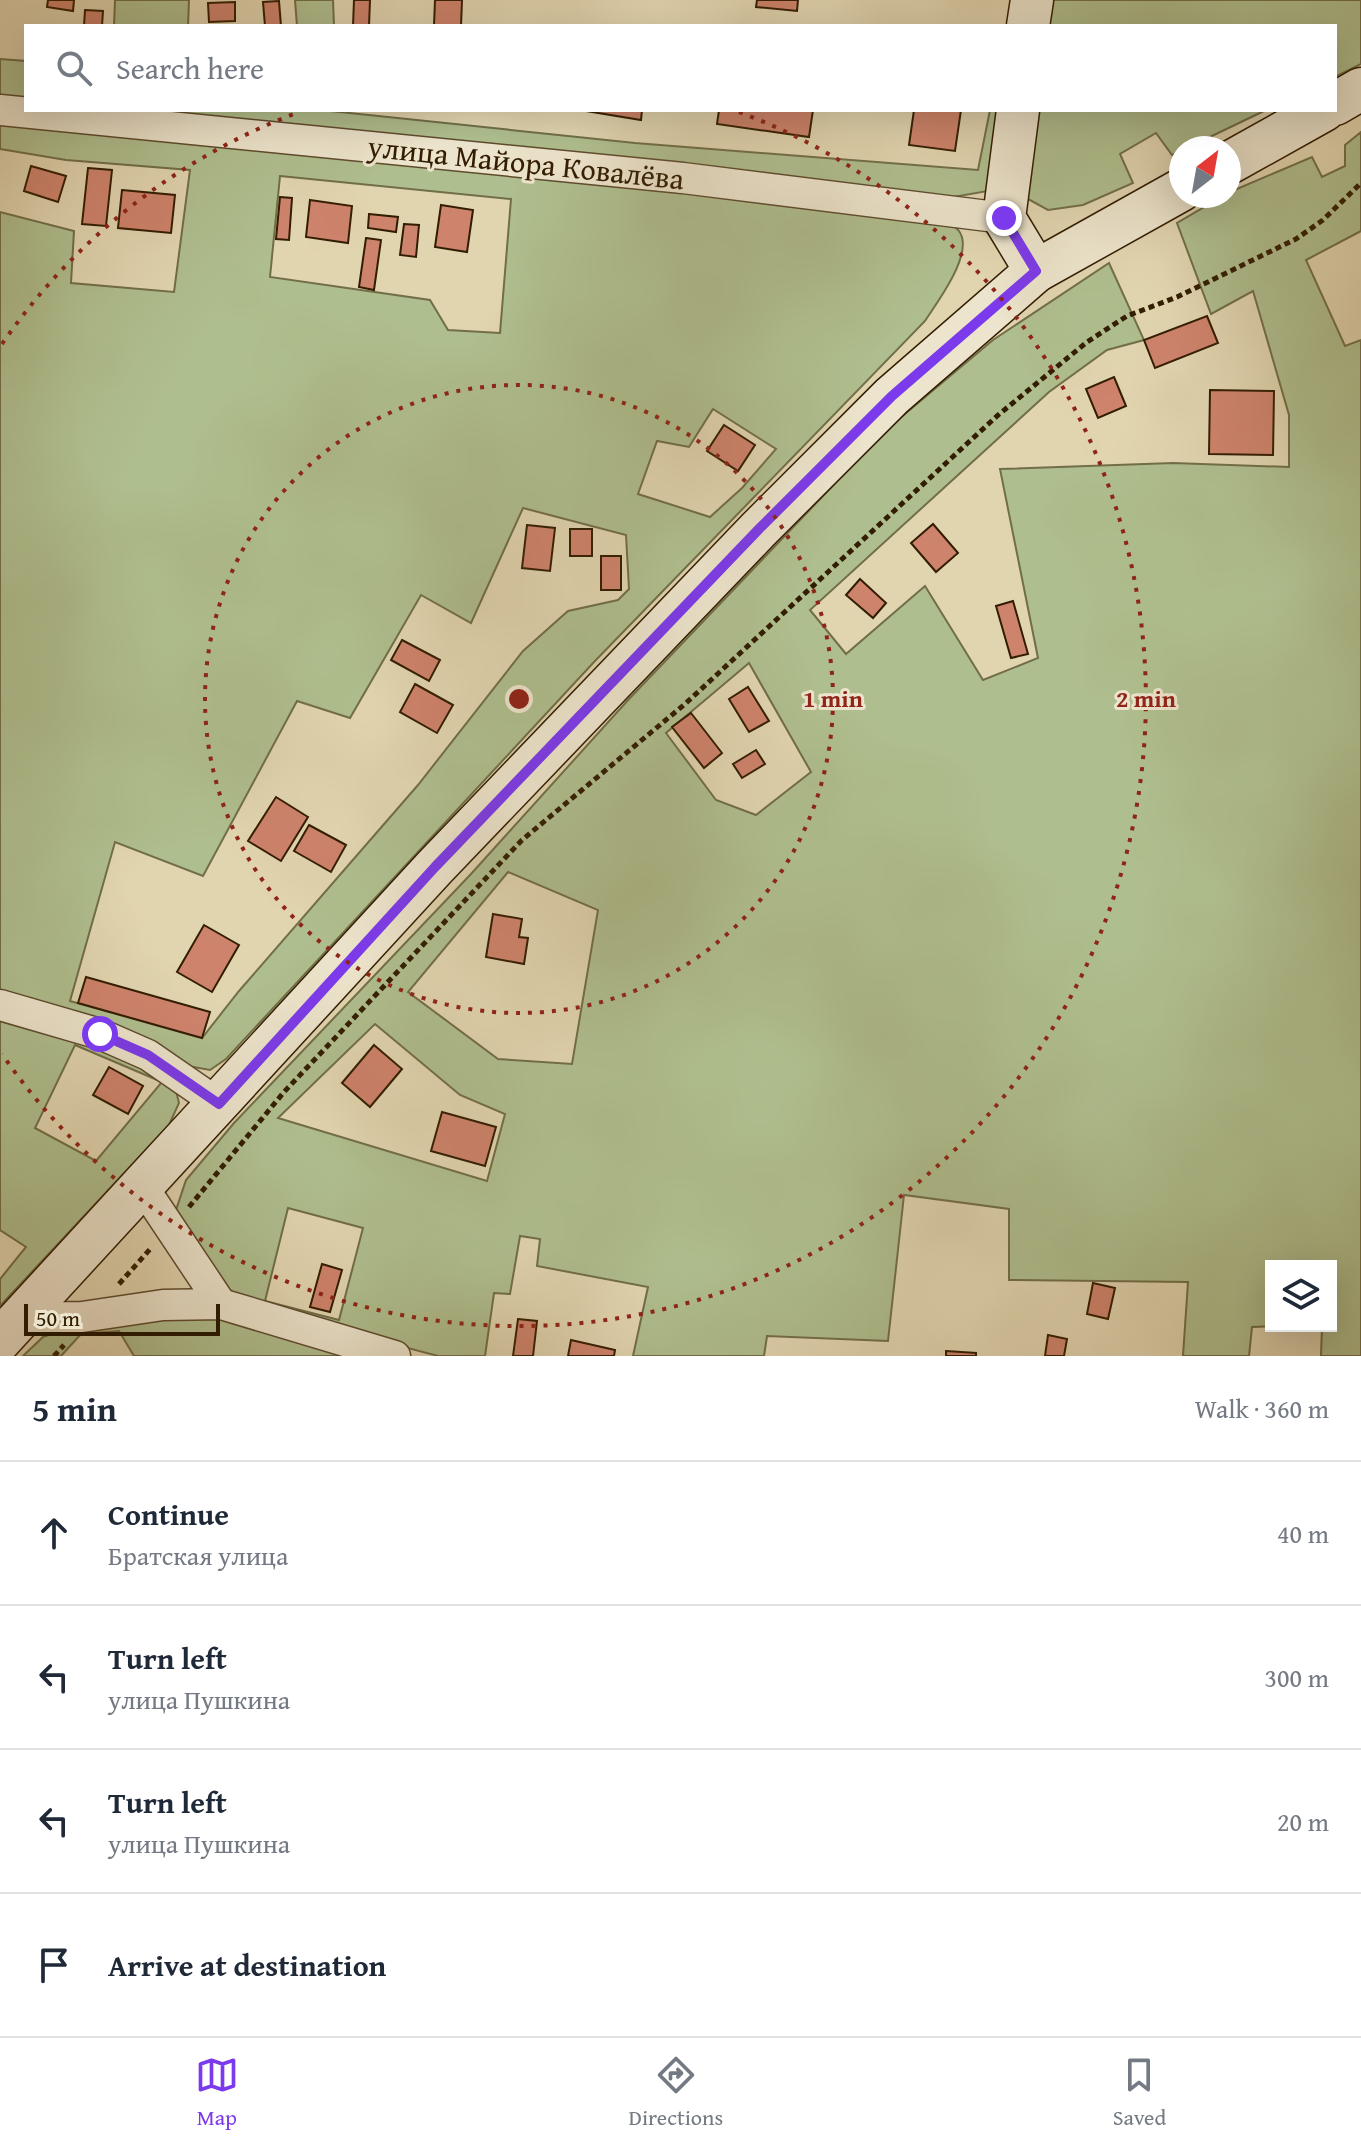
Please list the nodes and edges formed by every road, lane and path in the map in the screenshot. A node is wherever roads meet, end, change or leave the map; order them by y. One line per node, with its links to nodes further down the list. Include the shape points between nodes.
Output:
1 (1032, 0): 2 (main road)
2 (1028, 24)
3 (1361, 89): 4 (main road)
4 (1337, 103)
5 (0, 110): 11 (street, улица Майора Ковалёва, via 683,178)
6 (1018, 112): 11 (main road)
7 (1320, 112): 8 (main road)
8 (1241, 156)
9 (1361, 183): 16 (path, via 1296,239 1127,316 997,416 685,704 522,840 284,1092)
10 (1169, 197): 12 (main road)
11 (1004, 218): 12 (main road)
12 (1036, 271): 14 (main road, via 892,396 758,530 435,867)
13 (0, 1005): 14 (street, via 100,1034 148,1055)
14 (219, 1104): 15 (main road)
15 (143, 1187): 16 (street); 19 (main road)
16 (171, 1229): 17 (street); 18 (path)
17 (221, 1304): 18 (street, via 163,1305); 21 (street)
18 (91, 1316): 19 (street); 20 (path)
19 (10, 1329)
20 (54, 1356)
21 (395, 1356)

